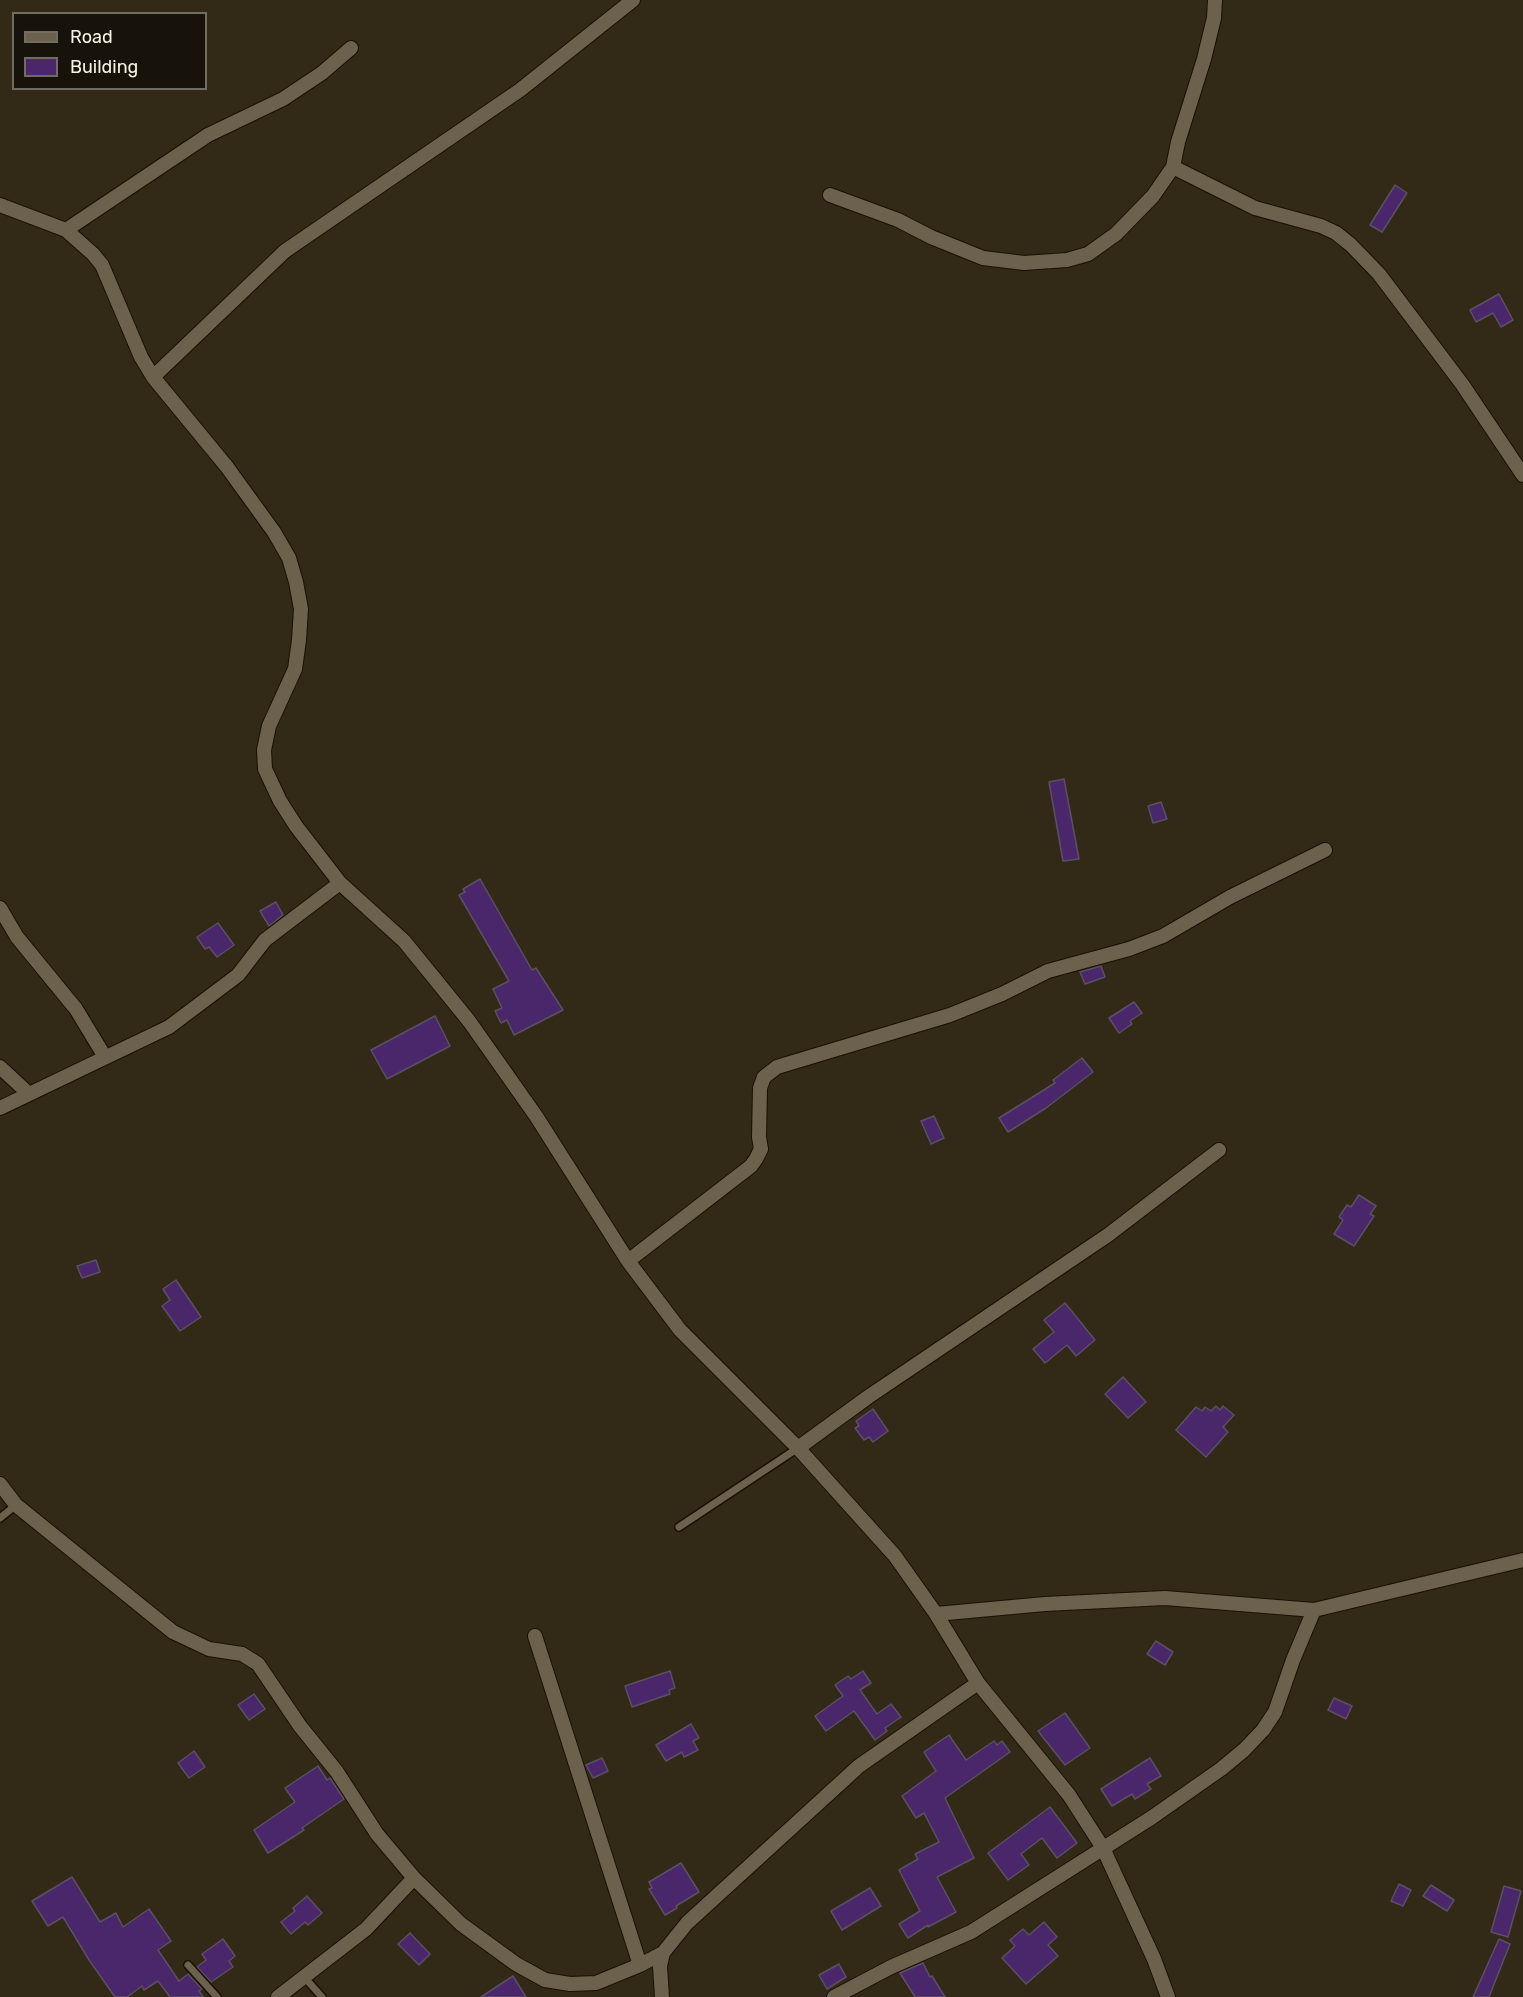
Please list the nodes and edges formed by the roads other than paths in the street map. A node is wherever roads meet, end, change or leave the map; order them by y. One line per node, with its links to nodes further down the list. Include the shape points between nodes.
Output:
1 (633, 0): 8 (street, via 520,90 285,251)
2 (1215, 0): 4 (street, via 1204,59)
3 (351, 48): 7 (street, via 283,99 208,135)
4 (1173, 167): 5 (street, via 1116,234 1088,254 1067,260 1024,263 983,258); 9 (street, via 1255,208 1321,225 1351,245 1379,274 1462,384)
5 (830, 195)
6 (0, 205): 7 (street)
7 (66, 230): 8 (street, via 102,265)
8 (153, 377): 11 (street, via 226,467 289,558 301,609 299,640 295,669 269,726 265,769 296,826)
9 (1523, 475)
10 (1324, 850): 18 (street, via 1163,936 1048,971 950,1015 777,1067 764,1077 760,1088 761,1149 751,1166)
11 (340, 882): 13 (street, via 265,940 238,975 169,1027); 18 (street, via 404,941 469,1021 536,1116)
12 (0, 908): 13 (street, via 17,937 76,1009)
13 (105, 1057): 15 (street)
14 (0, 1067): 15 (street)
15 (29, 1094): 16 (street)
16 (0, 1108)
17 (1219, 1150): 19 (street, via 1108,1234)
18 (628, 1261): 19 (street, via 680,1330)
19 (798, 1448): 23 (lane); 26 (street, via 895,1556)
20 (0, 1484): 21 (street)
21 (16, 1505): 22 (lane); 30 (street, via 173,1632 209,1649 242,1654 258,1664 377,1834)
22 (0, 1518)
23 (679, 1527)
24 (1523, 1560): 25 (street)
25 (1314, 1610): 26 (street, via 1165,1598); 29 (street, via 1275,1712 1263,1730 1221,1769)
26 (936, 1614): 28 (street)
27 (535, 1636): 33 (street)
28 (978, 1683): 29 (street, via 1069,1795); 31 (street, via 859,1766 687,1923)
29 (1103, 1848): 39 (street, via 971,1932); 40 (street)
30 (414, 1878): 33 (street, via 461,1924 545,1980 596,1983); 34 (street, via 366,1929)
31 (663, 1953): 33 (street); 38 (street)
32 (188, 1965): 35 (lane)
33 (640, 1965)
34 (305, 1978): 36 (street); 37 (lane)
35 (217, 1997)
36 (278, 1997)
37 (322, 1997)
38 (662, 1997)
39 (834, 1997)
40 (1168, 1997)

